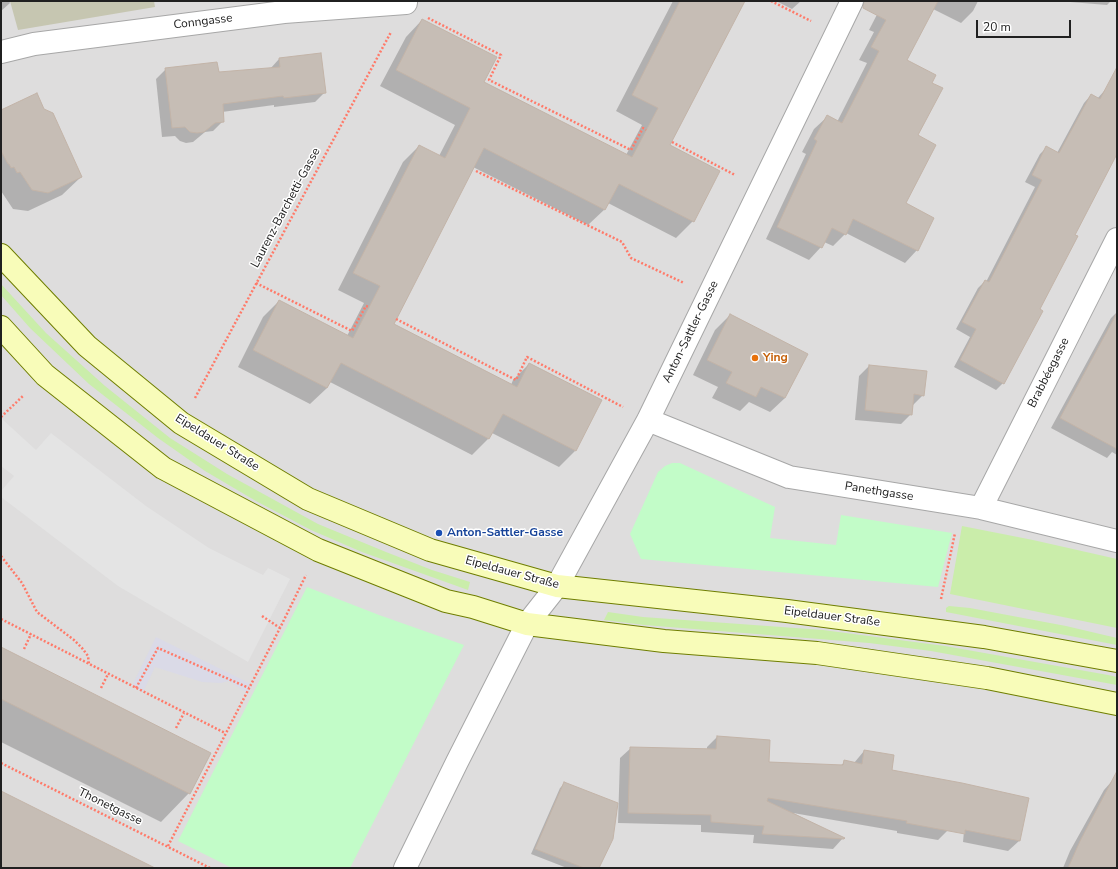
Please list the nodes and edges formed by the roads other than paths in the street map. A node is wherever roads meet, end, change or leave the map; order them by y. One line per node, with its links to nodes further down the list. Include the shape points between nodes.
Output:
1 (852, 1): 7 (street, Anton-Sattler-Gasse)
2 (405, 5): 3 (street, Conngasse, via 284,12 34,44)
3 (1, 52)
4 (1117, 239): 8 (street, Brabbéegasse)
5 (1, 255): 10 (main road, Eipeldauer Straße, via 87,346 181,423 308,499 430,550)
6 (1, 327): 11 (main road, via 45,375 163,468 318,550 446,601)
7 (648, 420): 8 (street, Panethgasse, via 789,477); 10 (street, Anton-Sattler-Gasse)
8 (971, 506): 9 (street, Panethgasse)
9 (1117, 541)
10 (557, 586): 11 (street, Anton-Sattler-Gasse); 12 (main road, Eipeldauer Straße, via 786,611 976,636)
11 (527, 624): 13 (main road, via 664,641 817,654 987,678); 14 (street, Anton-Sattler-Gasse)
12 (1117, 661)
13 (1117, 704)
14 (405, 868)

